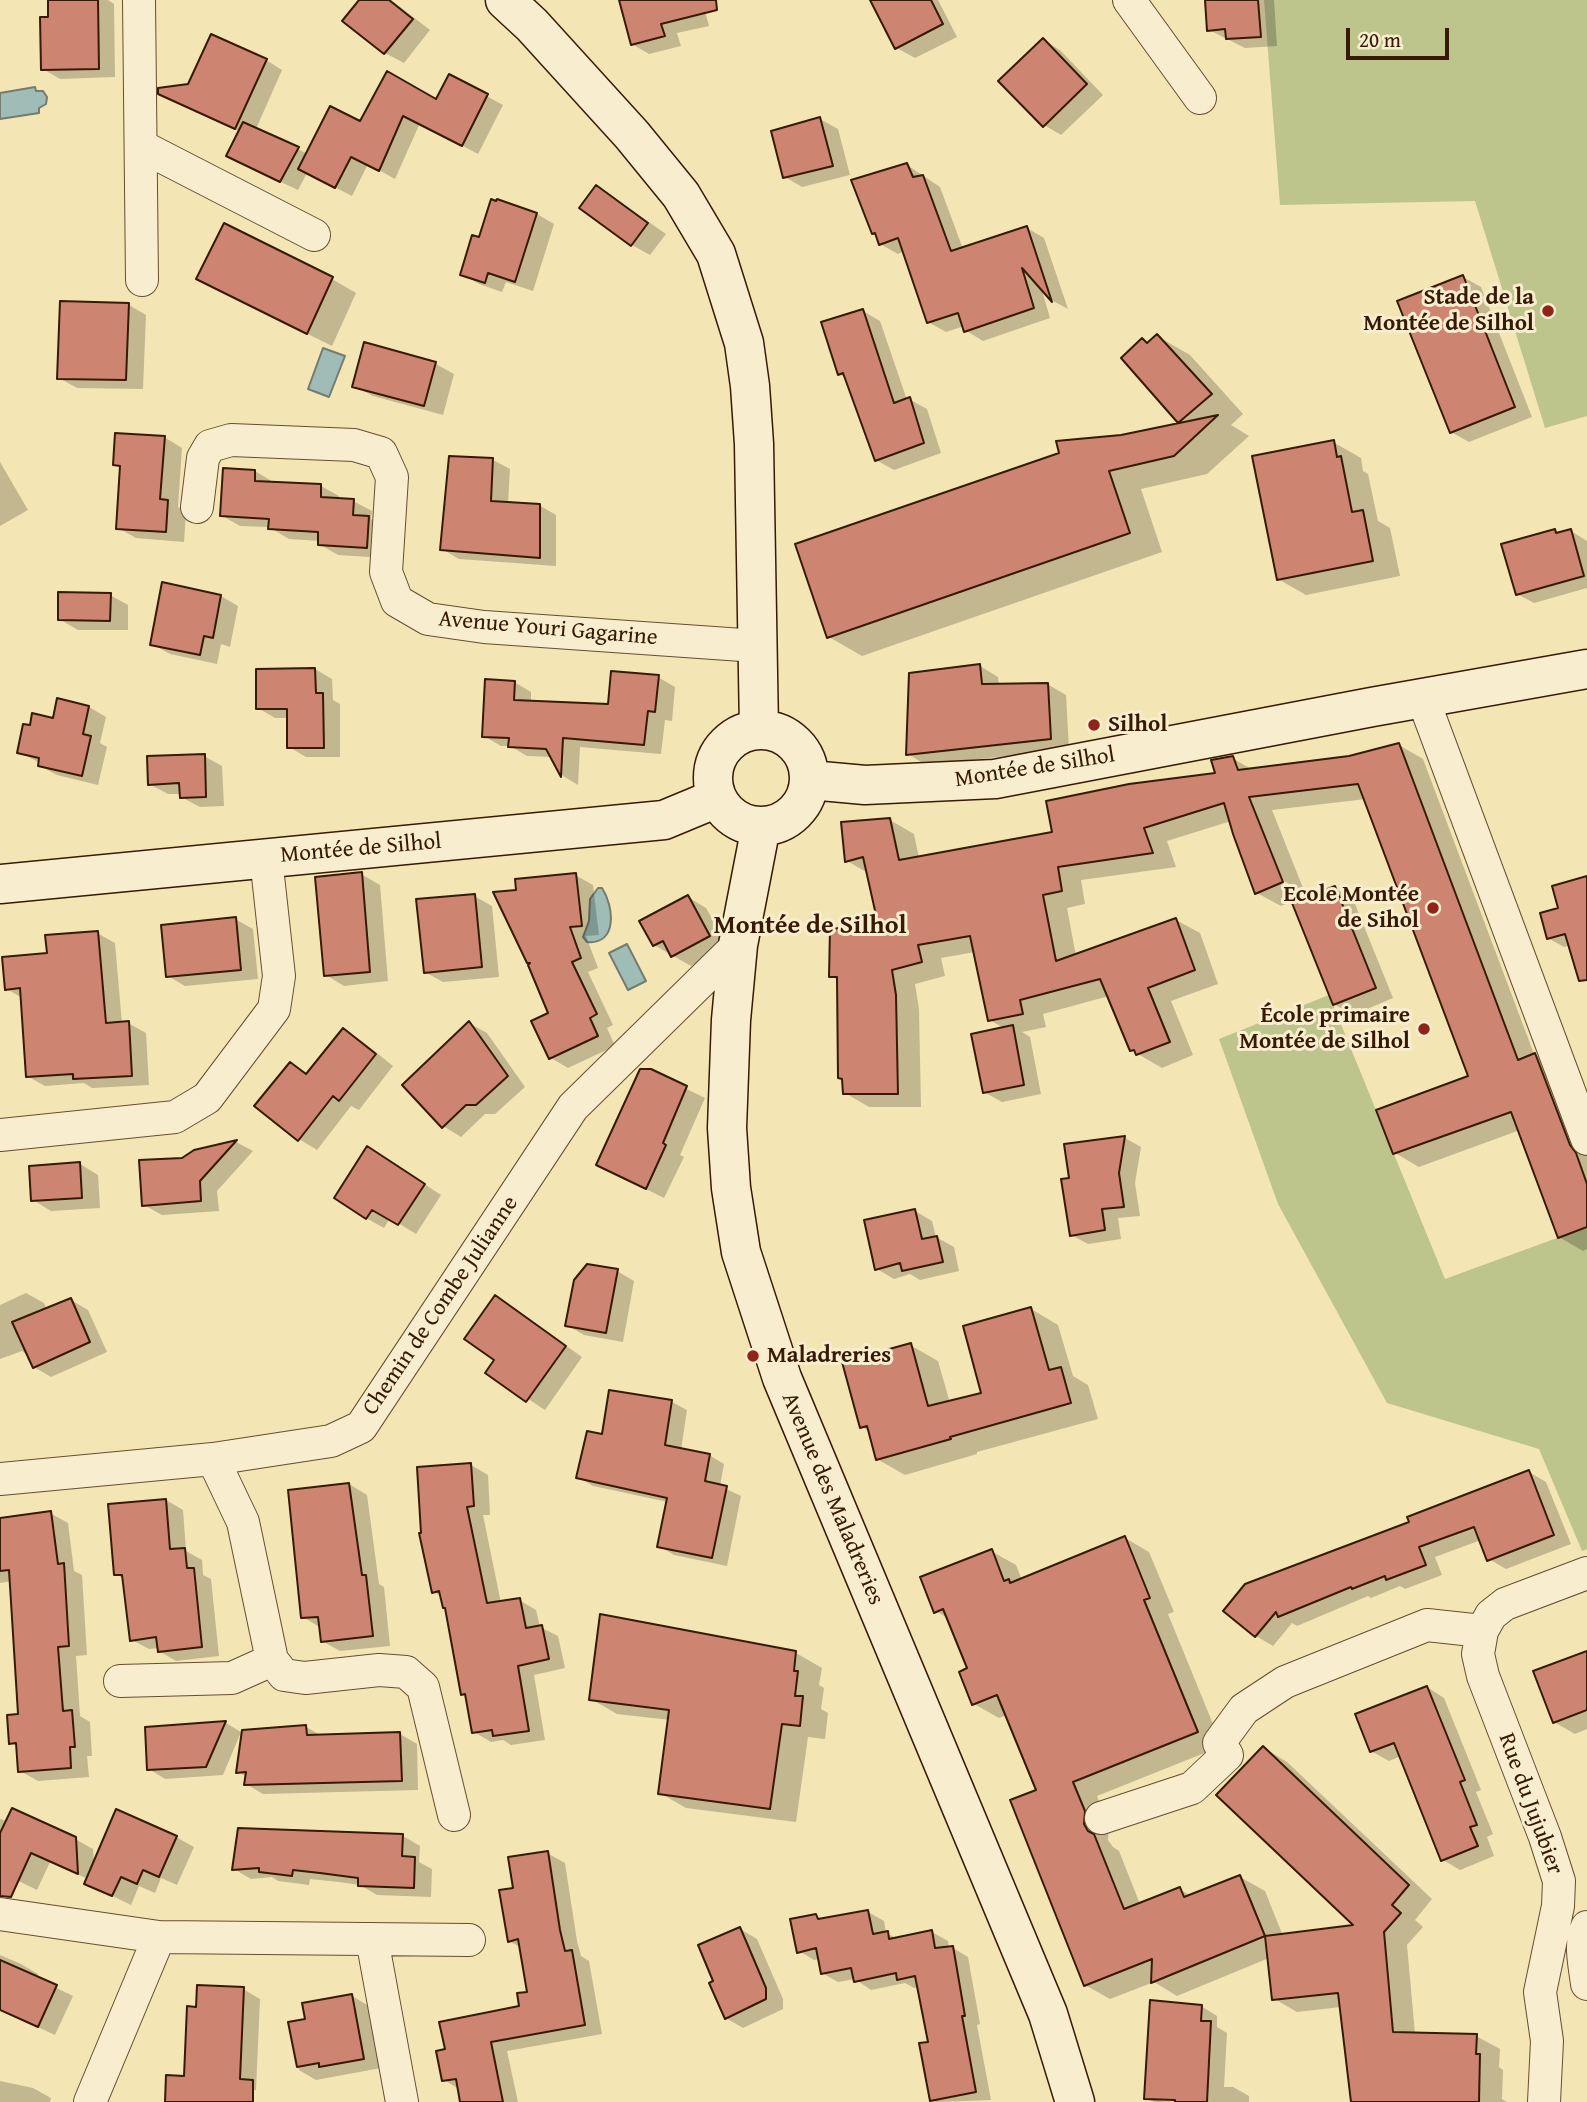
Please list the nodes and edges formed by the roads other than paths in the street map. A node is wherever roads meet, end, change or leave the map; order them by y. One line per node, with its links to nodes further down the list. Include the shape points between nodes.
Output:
1 (139, 0): 5 (street)
2 (505, 0): 9 (street, via 640,145 681,195 716,254 744,344 750,386)
3 (1129, 0): 4 (street)
4 (1200, 98)
5 (141, 146): 6 (street); 7 (street)
6 (314, 235)
7 (142, 280)
8 (197, 507): 9 (street, Avenue Youri Gagarine, via 210,446 230,440 354,445 381,453 392,477 386,572 397,601 428,619)
9 (757, 646): 12 (street)
10 (1587, 669): 11 (street, Montée de Silhol)
11 (1423, 699): 13 (street, Montée de Silhol, via 995,779 865,785); 20 (street)
12 (759, 730): 13 (street, via 779,733 796,744 807,761); 14 (street, via 741,734 726,745 716,761 713,780)
13 (810, 780): 15 (street, via 803,804 785,821)
14 (718, 798): 15 (street, via 728,813 743,823); 16 (street, Montée de Silhol, via 664,820)
15 (761, 826): 18 (street, Avenue des Maladreries)
16 (266, 858): 17 (street, Montée de Silhol); 19 (street, via 279,976 274,1009 207,1098 175,1117)
17 (0, 884)
18 (738, 945): 21 (street, Chemin de Combe Julianne, via 573,1107 361,1427 331,1441); 37 (street, Avenue des Maladreries, via 727,1128 741,1252 782,1378 1048,2014)
19 (0, 1135)
20 (1587, 1139)
21 (213, 1459): 22 (street, Chemin de Combe Julianne); 25 (street, via 243,1522)
22 (0, 1479)
23 (1587, 1573): 24 (street, via 1505,1604)
24 (1482, 1630): 28 (street, via 1427,1625 1285,1682 1244,1709 1219,1743 1227,1755 1192,1788); 38 (street, Rue du Jujubier, via 1478,1654 1483,1676 1559,1881 1540,1992 1548,2041)
25 (272, 1660): 26 (street, via 232,1678); 27 (street, via 284,1675 305,1678 406,1672 423,1687)
26 (120, 1681)
27 (454, 1815)
28 (1101, 1818)
29 (0, 1914): 31 (street)
30 (1587, 1927): 34 (street, via 1583,1954)
31 (159, 1937): 32 (street); 35 (street)
32 (372, 1939): 33 (street); 36 (street)
33 (469, 1940)
34 (1587, 1984)
35 (90, 2102)
36 (402, 2102)
37 (1075, 2102)
38 (1544, 2102)

